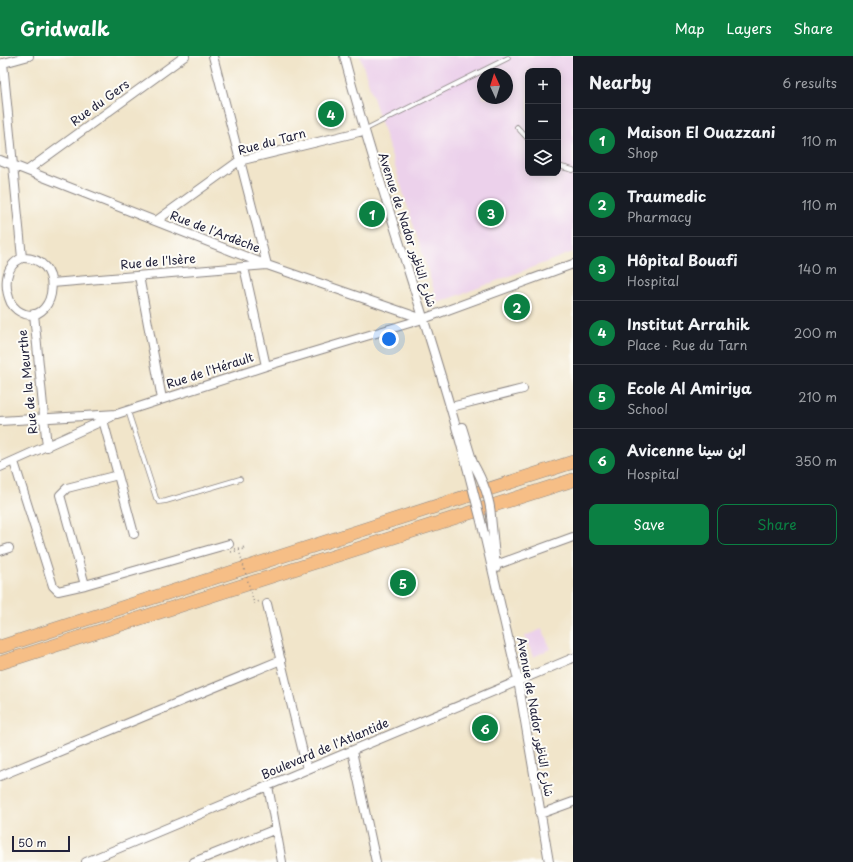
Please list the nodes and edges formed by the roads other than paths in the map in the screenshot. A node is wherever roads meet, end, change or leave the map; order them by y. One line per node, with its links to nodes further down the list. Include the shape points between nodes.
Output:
1 (29, 56): 6 (street)
2 (185, 56): 14 (street, Rue du Gers)
3 (213, 56): 11 (street)
4 (344, 56): 8 (street, Avenue de Nador شارع الناظور)
5 (508, 58): 8 (lane)
6 (2, 63): 12 (street)
7 (517, 127): 9 (lane)
8 (363, 130): 11 (street, Rue du Tarn); 25 (street, Avenue de Nador شارع الناظور)
9 (525, 136)
10 (0, 160): 12 (street, Rue de l'Ardèche)
11 (239, 161): 16 (street, Rue du Tarn); 19 (street)
12 (14, 165): 14 (street, Rue de l'Ardèche); 17 (street)
13 (561, 167): 15 (lane)
14 (28, 170): 16 (street, Rue de l'Ardèche)
15 (573, 170)
16 (156, 222): 19 (street, Rue de l'Ardèche)
17 (22, 258): 22 (street, via 32,258 44,264); 23 (street, via 8,271)
18 (573, 264): 25 (street, Rue de l'Hérault)
19 (267, 265): 20 (street, Rue de l'Isère); 25 (street, Rue de l'Ardèche)
20 (244, 267): 21 (street, Rue de l'Isère); 26 (street)
21 (139, 276): 22 (street, Rue de l'Isère); 28 (street)
22 (52, 283): 24 (street, via 48,304)
23 (4, 291): 24 (street, via 20,312)
24 (34, 314): 32 (street, Rue de la Meurthe)
25 (423, 319): 26 (street, Rue de l'Hérault); 29 (street, Avenue de Nador شارع الناظور)
26 (266, 366): 28 (street, Rue de l'Hérault)
27 (523, 389): 29 (street)
28 (162, 399): 30 (street, Rue de l'Hérault)
29 (451, 408): 38 (street, Avenue de Nador شارع الناظور)
30 (128, 411): 31 (street, Rue de l'Hérault); 41 (lane, via 156,498 160,502)
31 (117, 414): 32 (street, Rue de l'Hérault); 33 (street)
32 (43, 418): 34 (street, Rue de l'Hérault); 35 (street, Rue de la Meurthe)
33 (103, 420): 35 (street); 40 (street)
34 (0, 421)
35 (47, 447): 36 (street)
36 (14, 462): 39 (street); 50 (street, via 53,586 61,592)
37 (573, 462): 52 (highway)
38 (470, 465): 48 (street, Avenue de Nador شارع الناظور, bridge, via 482,479 490,505); 49 (street, Avenue de Nador شارع الناظور, bridge)
39 (0, 467)
40 (118, 475): 43 (street); 50 (street, via 67,488 60,495)
41 (240, 479)
42 (573, 480): 55 (highway)
43 (134, 534)
44 (573, 537): 48 (street)
45 (9, 548): 47 (street)
46 (231, 549): 50 (street)
47 (0, 551)
48 (496, 565): 49 (street, Avenue de Nador شارع الناظور)
49 (495, 577): 56 (street, Avenue de Nador شارع الناظور)
50 (85, 585)
51 (267, 604): 54 (street)
52 (0, 647)
53 (573, 658): 56 (street, Boulevard de l'Atlantide)
54 (281, 660): 58 (street); 59 (street)
55 (0, 663)
56 (518, 680): 57 (street, Boulevard de l'Atlantide); 62 (street, Avenue de Nador شارع الناظور)
57 (352, 751): 58 (street, Boulevard de l'Atlantide); 67 (street)
58 (307, 769): 60 (street, Boulevard de l'Atlantide)
59 (0, 776)
60 (268, 786): 63 (street); 64 (street, Boulevard de l'Atlantide)
61 (573, 802): 62 (street)
62 (540, 814): 68 (street, Avenue de Nador شارع الناظور)
63 (276, 829): 65 (street); 66 (street)
64 (86, 862)
65 (194, 862)
66 (281, 862)
67 (376, 862)
68 (549, 862)

